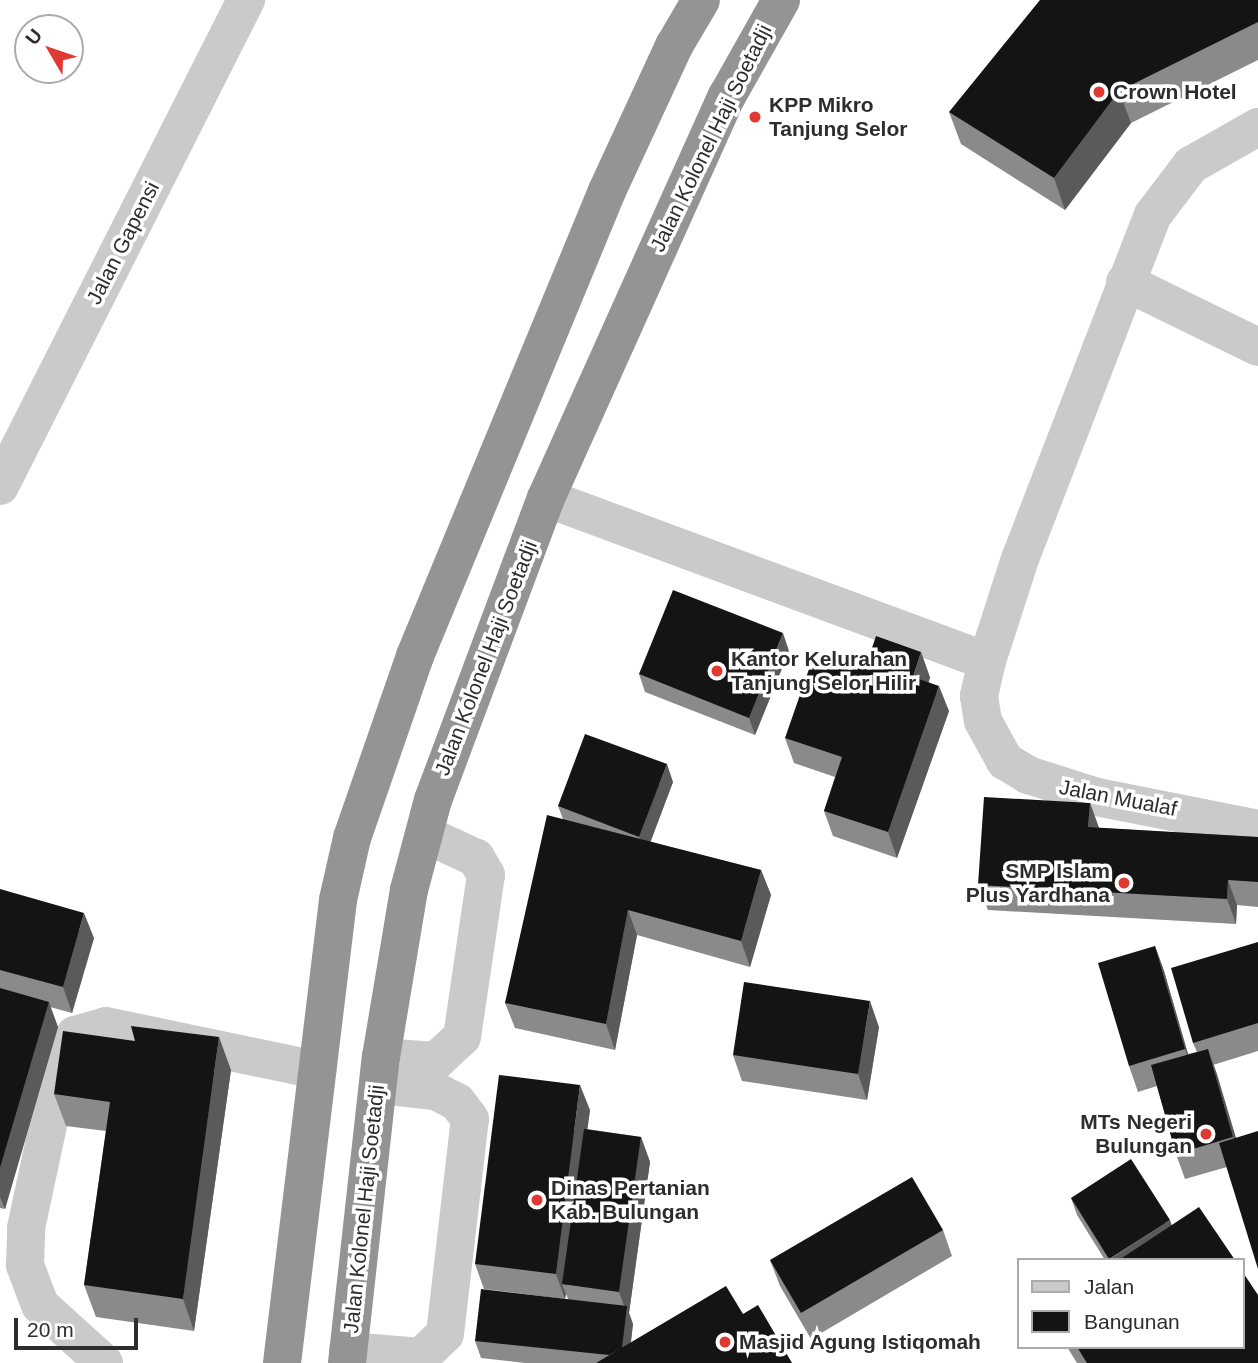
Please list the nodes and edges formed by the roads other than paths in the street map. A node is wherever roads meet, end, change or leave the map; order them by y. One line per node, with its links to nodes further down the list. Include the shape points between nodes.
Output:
1 (246, 0): 7 (street, Jalan Gapensi)
2 (701, 0): 12 (highway, via 674,46 607,191 415,656 352,838 338,900)
3 (781, 0): 8 (highway, Jalan Kolonel Haji Soetadji, via 727,96)
4 (1258, 127): 5 (street, Jalan Mualaf, via 1191,165 1153,215)
5 (1125, 282): 6 (street); 9 (street, Jalan Mualaf, via 1020,559)
6 (1258, 347)
7 (0, 486)
8 (546, 498): 9 (street); 11 (highway, Jalan Kolonel Haji Soetadji)
9 (987, 661): 10 (street, Jalan Mualaf, via 979,696 982,721 1005,761 1028,775 1097,796)
10 (1258, 829)
11 (424, 834): 13 (highway, Jalan Kolonel Haji Soetadji, via 409,890); 13 (street, via 476,858 486,875 462,1037 436,1061)
12 (317, 1070): 15 (street, via 106,1026 75,1035 62,1060 26,1228 24,1265 40,1305); 16 (highway)
13 (379, 1071): 14 (highway, Jalan Kolonel Haji Soetadji); 14 (street, via 457,1102 470,1119 445,1334 421,1357)
14 (348, 1357)
15 (104, 1363)
16 (282, 1363)

